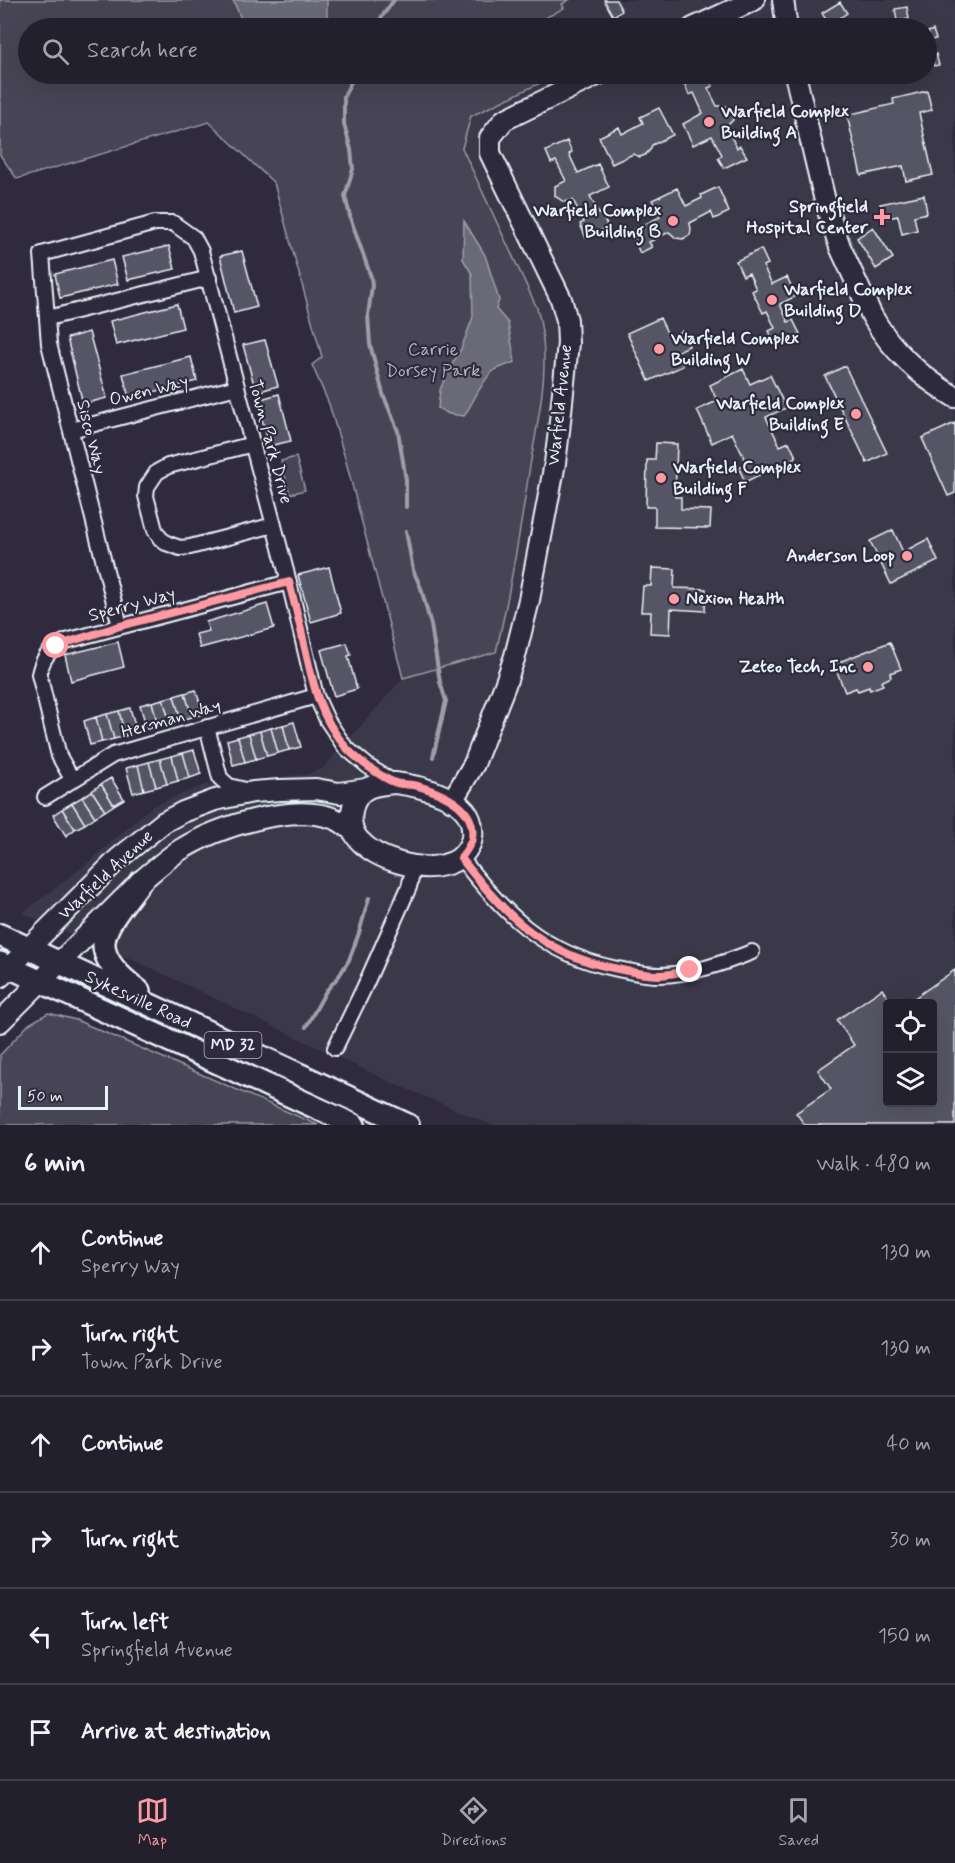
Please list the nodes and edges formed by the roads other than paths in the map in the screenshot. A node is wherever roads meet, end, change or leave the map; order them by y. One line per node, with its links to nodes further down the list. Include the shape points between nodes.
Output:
1 (754, 0): 3 (street)
2 (783, 0): 4 (street)
3 (715, 18)
4 (786, 18)
5 (578, 84): 25 (street, Warfield Avenue, via 504,120 490,138 490,153 561,298 568,343 555,463 515,656 474,764)
6 (797, 84): 11 (street, via 826,205 840,247 872,316 906,359 933,384)
7 (42, 254): 8 (street, Town Park Drive, via 155,223 173,223 194,238); 9 (street, Sisco Way)
8 (209, 278): 9 (street); 10 (street, Town Park Drive)
9 (48, 318): 12 (street, Sisco Way, via 49,344)
10 (237, 387): 12 (street, Owen Way); 13 (street, Town Park Drive)
11 (955, 397)
12 (70, 430): 16 (street, Sisco Way)
13 (253, 444): 14 (street, Town Park Drive); 14 (street, via 157,472 147,487 149,508 160,538 180,548)
14 (274, 525): 15 (street, Town Park Drive)
15 (289, 582): 16 (street, Sperry Way); 17 (street, Town Park Drive)
16 (120, 626): 20 (street, Sperry Way, via 56,646 41,665 39,674 59,756)
17 (316, 696): 18 (street, Herman Way); 21 (street, Town Park Drive, via 345,747)
18 (207, 728): 19 (street); 20 (street, Herman Way, via 113,755)
19 (219, 778): 23 (street, via 229,786); 26 (street)
20 (72, 779): 24 (street, Herman Way)
21 (395, 783): 22 (street); 25 (street, via 436,792)
22 (366, 789): 23 (street, Warfield Avenue, via 339,793 316,789); 27 (street, via 352,809)
23 (253, 792): 26 (street, Warfield Avenue)
24 (45, 797)
25 (452, 801): 28 (street, via 462,807 472,826 472,840)
26 (201, 804): 32 (street, Warfield Avenue, via 143,837)
27 (354, 832): 29 (street, via 374,851); 30 (street, Warfield Avenue, via 334,818 318,814 285,814 252,821 196,841)
28 (461, 858): 29 (street, via 439,867); 33 (street, via 487,891 531,933 590,963 659,975 718,965)
29 (414, 866): 39 (street, via 409,887)
30 (140, 882): 34 (street, Warfield Avenue); 37 (main road, via 105,933 105,954 120,977)
31 (0, 935): 32 (main road, Sykesville Road / MD 32)
32 (28, 948): 34 (main road, Sykesville Road / MD 32); 35 (street, Warfield Avenue)
33 (752, 952)
34 (59, 963): 36 (street, Warfield Avenue); 37 (main road, Sykesville Road / MD 32)
35 (3, 969): 36 (main road, Sykesville Road / MD 32)
36 (41, 981): 38 (street, Warfield Avenue); 40 (main road, Sykesville Road / MD 32)
37 (175, 1018): 41 (main road, Sykesville Road / MD 32)
38 (0, 1022)
39 (335, 1048)
40 (354, 1125)
41 (408, 1125)

